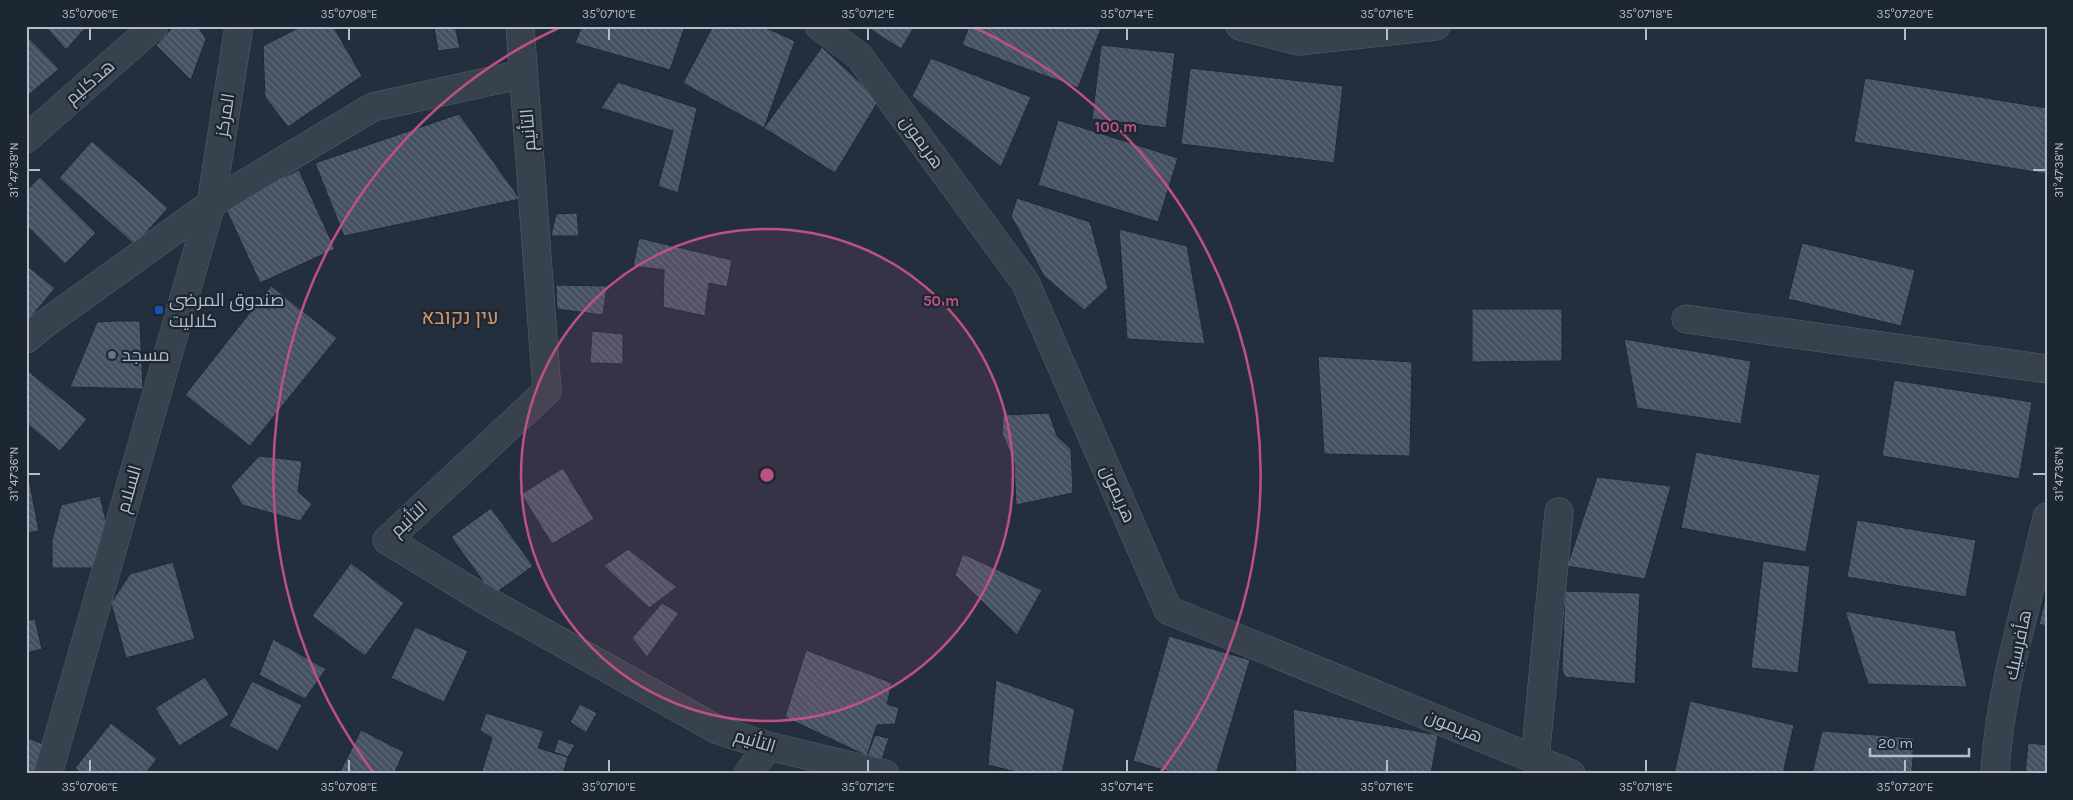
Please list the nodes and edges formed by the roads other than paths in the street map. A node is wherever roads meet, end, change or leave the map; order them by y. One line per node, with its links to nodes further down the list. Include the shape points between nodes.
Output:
1 (154, 26): 8 (street, هدكليم)
2 (239, 26): 9 (street, المركز)
3 (520, 26): 7 (street, التأنيم)
4 (819, 26): 16 (street, هريمون, via 859,56 1025,282 1168,610)
5 (1240, 26): 6 (street, via 1298,42)
6 (1436, 26)
7 (523, 74): 9 (street, via 373,107); 15 (street, التأنيم, via 547,391 387,540 486,600 718,730)
8 (26, 139)
9 (211, 204): 11 (street); 17 (street, السلام)
10 (1686, 318): 12 (street)
11 (26, 339)
12 (2047, 368)
13 (1559, 512): 16 (street)
14 (2047, 516): 21 (street, هأفرسيك, via 2022,619 1997,744)
15 (768, 746): 18 (street); 19 (street, التأنيم)
16 (1535, 759): 20 (street, هريمون)
17 (48, 774)
18 (748, 774)
19 (885, 774)
20 (1571, 774)
21 (1995, 774)

